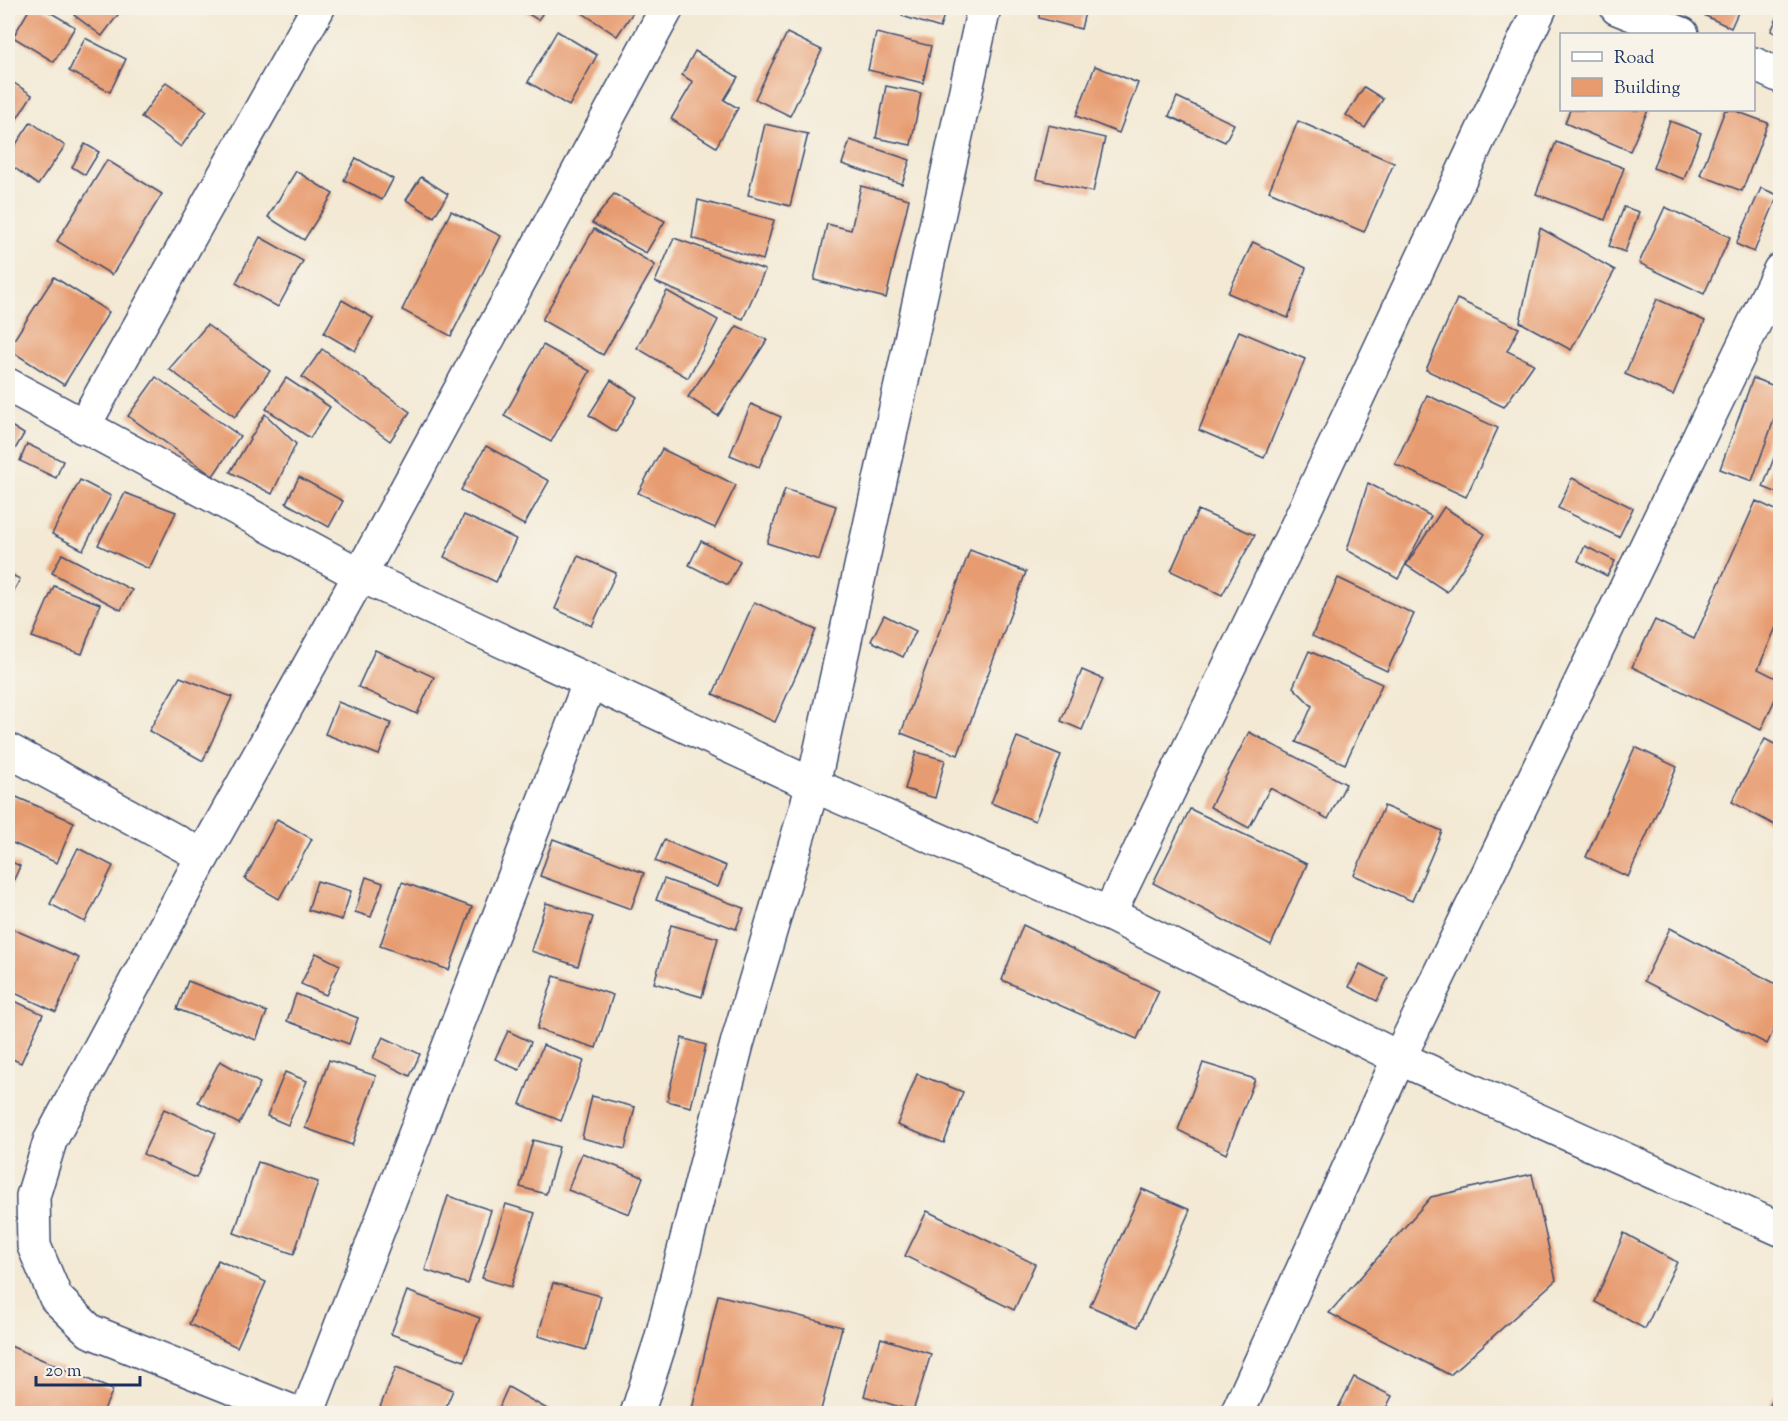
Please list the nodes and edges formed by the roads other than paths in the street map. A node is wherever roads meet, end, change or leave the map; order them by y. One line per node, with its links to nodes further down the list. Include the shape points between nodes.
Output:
1 (318, 8): 11 (street)
2 (667, 8): 12 (street)
3 (984, 8): 15 (street)
4 (1540, 8): 17 (street, via 1298,524)
5 (1617, 8): 6 (street)
6 (1680, 33)
7 (1755, 64): 8 (street)
8 (1780, 76)
9 (1780, 270): 18 (street)
10 (8, 385): 11 (street)
11 (83, 427): 12 (street)
12 (360, 575): 13 (street); 16 (street)
13 (590, 681): 15 (street); 21 (street)
14 (8, 750): 16 (street)
15 (813, 785): 17 (street); 22 (street, via 737,1044 661,1340)
16 (203, 856): 20 (street, via 50,1141 33,1196 34,1246 56,1298 90,1330)
17 (1109, 914): 18 (street)
18 (1399, 1058): 19 (street); 23 (street)
19 (1780, 1229)
20 (298, 1413)
21 (307, 1413)
22 (638, 1413)
23 (1237, 1413)

